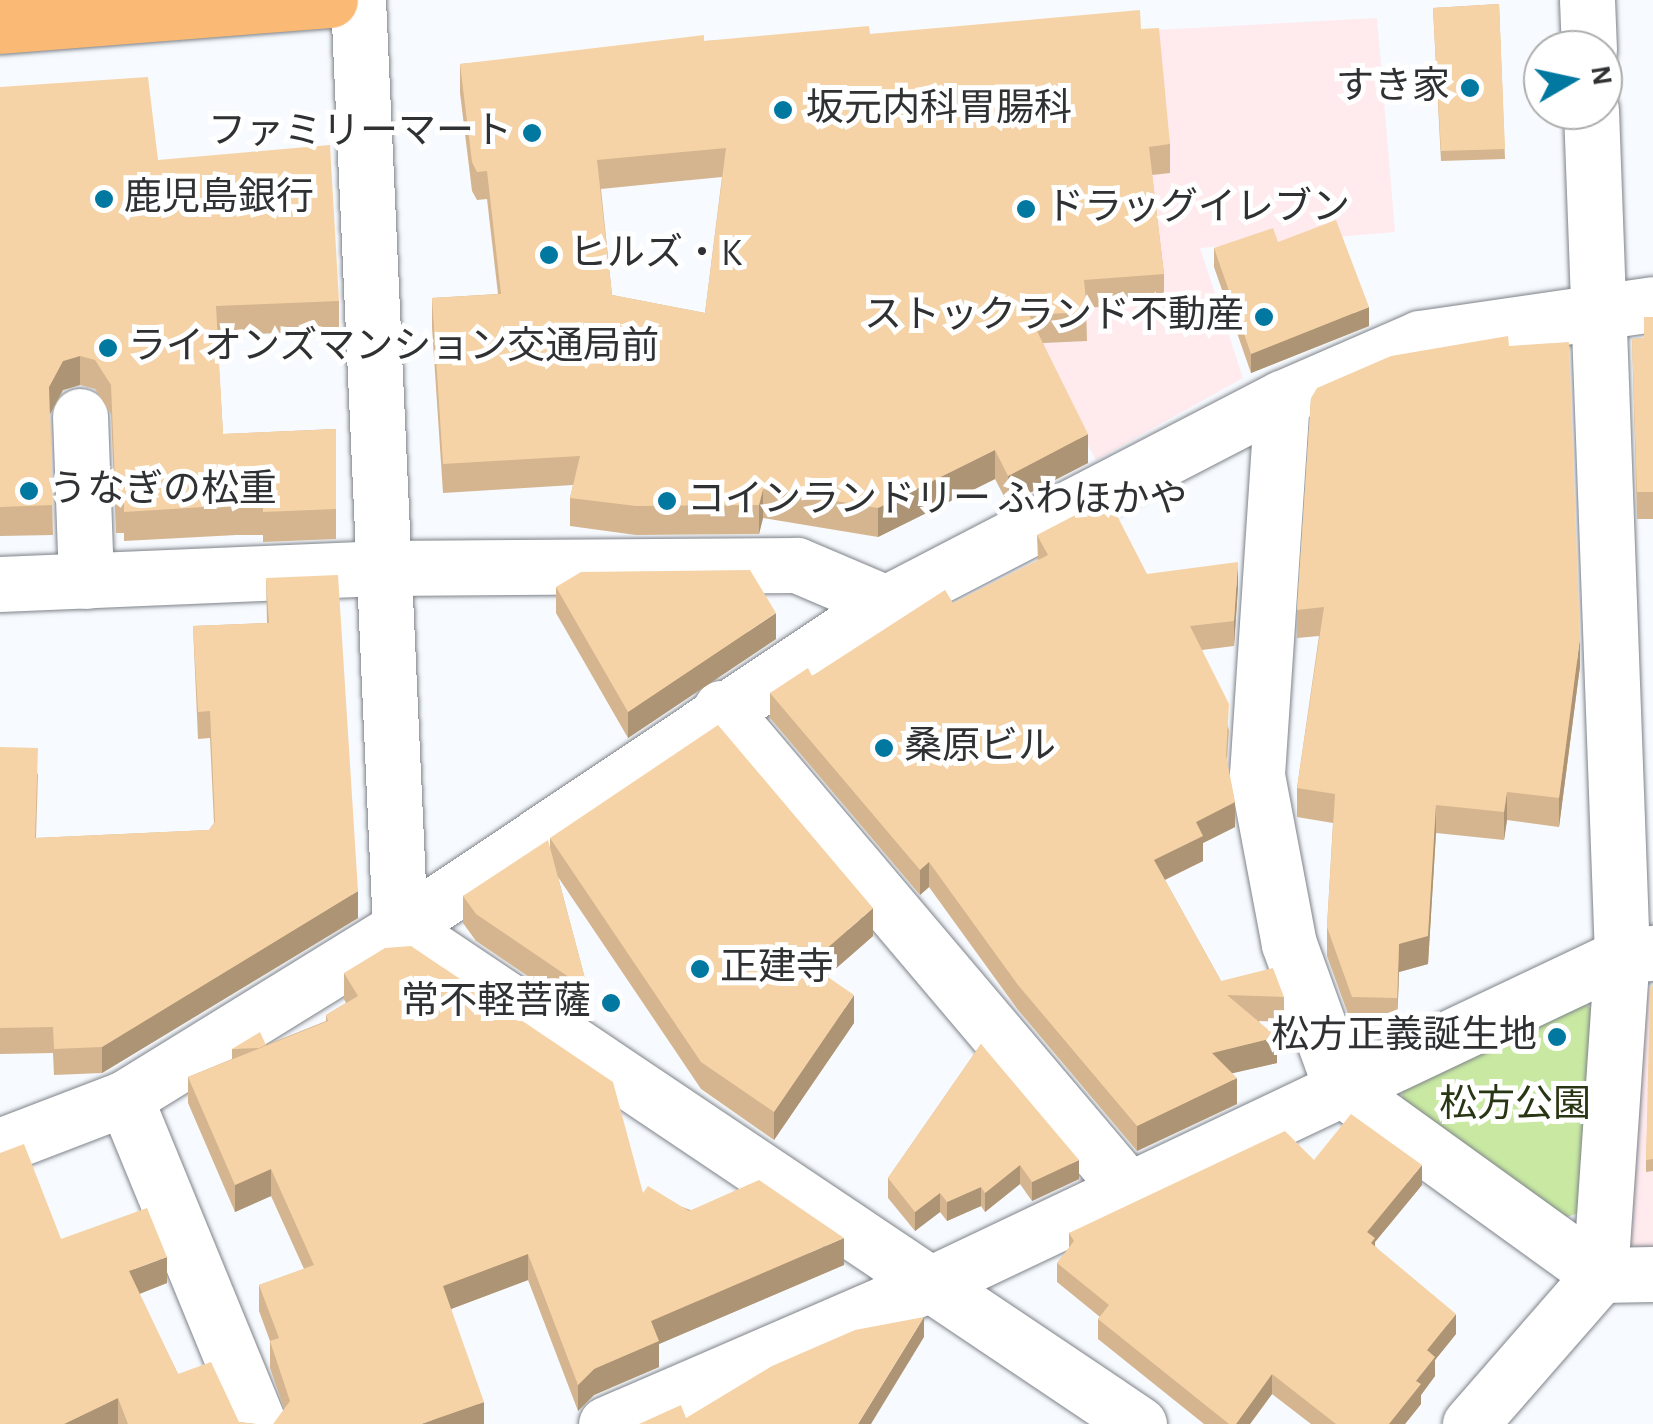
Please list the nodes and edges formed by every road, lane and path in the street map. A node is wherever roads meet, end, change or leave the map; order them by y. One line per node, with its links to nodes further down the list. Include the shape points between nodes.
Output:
1 (330, 0): 4 (main road)
2 (358, 0): 11 (street)
3 (1587, 0): 5 (street)
4 (0, 26)
5 (1588, 30)
6 (1592, 130): 8 (street)
7 (1653, 304): 8 (street)
8 (1598, 312): 9 (street, via 1420,338); 17 (street)
9 (1282, 398): 14 (street); 18 (street, via 1257,775 1289,944)
10 (80, 416): 12 (street)
11 (385, 568): 12 (street); 14 (street, via 797,565); 16 (street)
12 (86, 581): 13 (street)
13 (0, 584)
14 (886, 603): 15 (street)
15 (722, 708): 16 (street); 21 (street)
16 (400, 928): 19 (street); 23 (street)
17 (1638, 955): 18 (street); 22 (street)
18 (1341, 1088): 21 (street); 22 (street)
19 (125, 1098): 20 (street); 25 (street)
20 (0, 1146)
21 (1129, 1190): 23 (street)
22 (1627, 1274): 27 (street)
23 (932, 1283): 24 (street); 26 (street)
24 (637, 1419)
25 (259, 1424)
26 (1139, 1424)
27 (1470, 1424)

